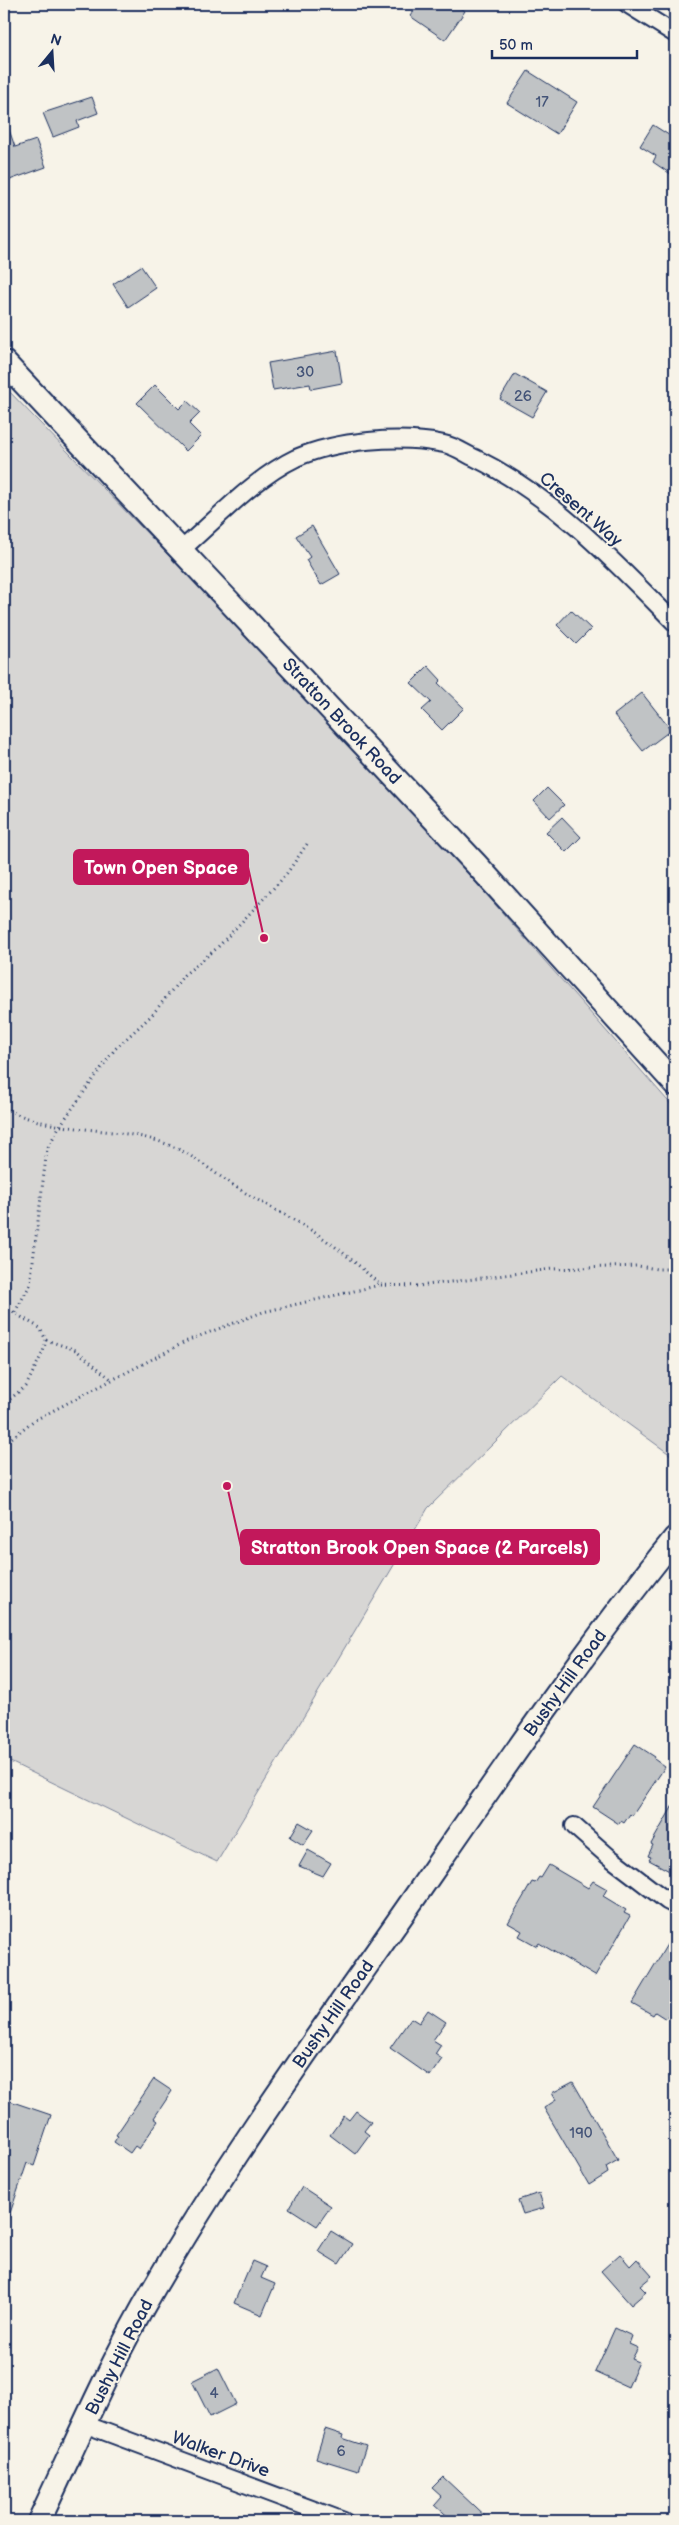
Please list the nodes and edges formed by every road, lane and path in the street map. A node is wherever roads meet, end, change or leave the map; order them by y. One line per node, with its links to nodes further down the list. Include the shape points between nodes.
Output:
1 (627, 4): 2 (street)
2 (675, 34)
3 (4, 362): 4 (main road, Stratton Brook Road)
4 (181, 550): 5 (street, Cresent Way, via 266,476 297,458 350,443 397,440 446,444 504,472 551,505); 7 (main road, Stratton Brook Road, via 476,864)
5 (675, 623)
6 (307, 844): 9 (path, via 285,876 216,949 184,975 152,1015 115,1049)
7 (675, 1084)
8 (4, 1108): 9 (path, via 37,1122)
9 (60, 1127): 11 (path, via 136,1136 170,1145 200,1160 231,1183 310,1229 347,1255); 13 (path, via 47,1149 30,1285)
10 (675, 1270): 11 (path, via 638,1266 552,1269 418,1286)
11 (380, 1285): 15 (path, via 263,1312 189,1340)
12 (4, 1307): 13 (path)
13 (15, 1312): 14 (path, via 40,1328)
14 (46, 1340): 15 (path, via 76,1350); 16 (path, via 26,1386)
15 (112, 1380): 17 (path, via 33,1421)
16 (4, 1404)
17 (4, 1444)
18 (675, 1538): 21 (main road, Bushy Hill Road, via 565,1681 202,2206 152,2292)
19 (574, 1826): 20 (street, via 608,1856)
20 (675, 1904)
21 (84, 2424): 22 (main road, Bushy Hill Road); 23 (street, Walker Drive)
22 (39, 2521)
23 (344, 2521)

